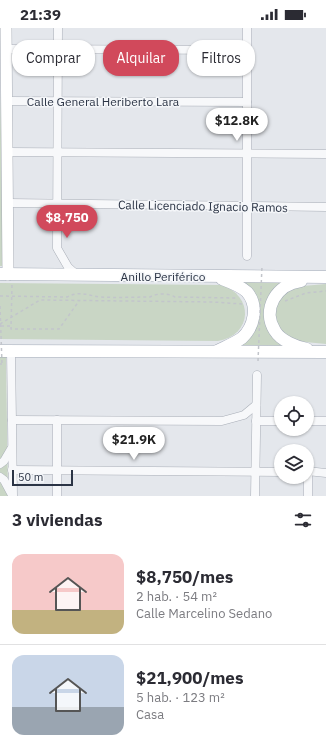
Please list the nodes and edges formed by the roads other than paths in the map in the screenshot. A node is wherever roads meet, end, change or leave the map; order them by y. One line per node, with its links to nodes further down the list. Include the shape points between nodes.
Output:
1 (6, 28): 6 (street)
2 (58, 28): 4 (street)
3 (247, 28): 5 (street)
4 (58, 40)
5 (247, 40)
6 (7, 49): 7 (street); 12 (street)
7 (12, 49)
8 (95, 49): 9 (street)
9 (187, 50)
10 (57, 76): 13 (street)
11 (247, 76): 14 (street)
12 (8, 101): 13 (street, Calle General Heriberto Lara); 15 (street)
13 (57, 101): 14 (street, Calle General Heriberto Lara); 16 (street)
14 (247, 102): 17 (street)
15 (5, 145): 16 (street); 20 (street)
16 (57, 153): 17 (street); 22 (street)
17 (246, 154): 18 (street); 23 (street)
18 (326, 154)
19 (0, 160): 20 (street)
20 (8, 169): 21 (street)
21 (8, 203): 22 (street, Calle Licenciado Ignacio Ramos); 26 (street)
22 (57, 204): 23 (street, Calle Licenciado Ignacio Ramos); 27 (street, via 57,248 68,267)
23 (247, 206): 24 (street, Calle Licenciado Ignacio Ramos); 25 (street)
24 (326, 207)
25 (247, 256)
26 (7, 275): 27 (main road, Anillo Periférico)
27 (78, 275): 28 (main road, Anillo Periférico)
28 (214, 276): 29 (main road, Anillo Periférico); 31 (main road, via 247,292 253,304 254,314 250,329 241,338)
29 (326, 278): 32 (main road, via 294,282 284,286 271,303 269,313 275,332 287,341 300,348)
30 (6, 351): 31 (main road); 35 (street)
31 (216, 352): 32 (main road, via 258,356)
32 (324, 352)
33 (257, 372): 34 (street)
34 (256, 405): 36 (street, via 244,415 222,421); 37 (street)
35 (12, 420): 36 (street); 41 (street)
36 (57, 420): 44 (street)
37 (256, 421): 38 (street); 45 (street)
38 (274, 421)
39 (314, 421): 40 (street)
40 (326, 421)
41 (12, 448): 42 (street); 43 (street)
42 (0, 464)
43 (12, 470): 44 (street); 51 (street)
44 (57, 470): 45 (street); 52 (street)
45 (255, 472): 46 (street); 53 (street)
46 (274, 472)
47 (314, 472): 48 (street)
48 (326, 472)
49 (0, 478): 51 (street, via 4,480)
50 (308, 484): 54 (street)
51 (12, 496)
52 (57, 496)
53 (255, 496)
54 (308, 496)

